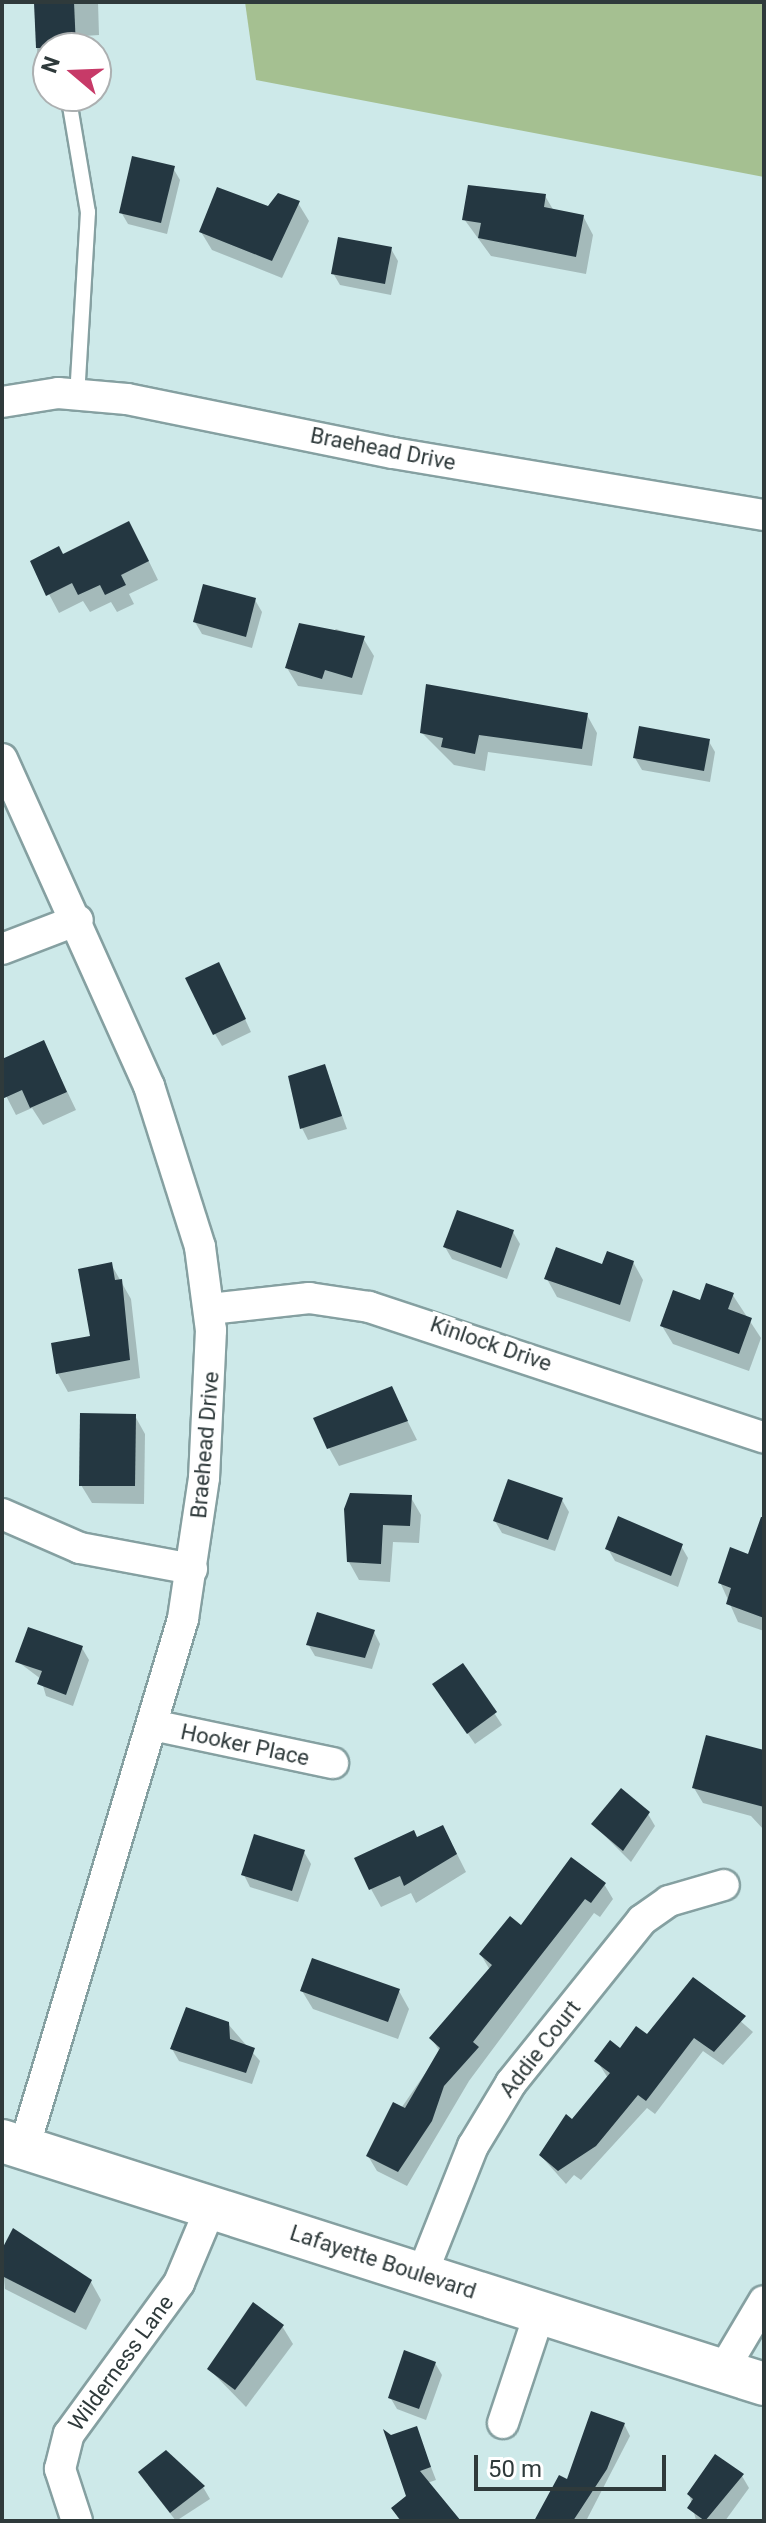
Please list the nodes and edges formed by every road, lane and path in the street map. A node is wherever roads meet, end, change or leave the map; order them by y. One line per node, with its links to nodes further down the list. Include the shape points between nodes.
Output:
1 (71, 112): 2 (lane, via 88,212)
2 (77, 395): 3 (street, Braehead Drive); 4 (street, Braehead Drive)
3 (2, 402)
4 (764, 515)
5 (2, 759): 6 (street, Braehead Drive)
6 (78, 920): 7 (street); 8 (street, Braehead Drive, via 160,1116 200,1247)
7 (2, 949)
8 (210, 1309): 9 (street, Kinlock Drive, via 309,1298 369,1307); 11 (street, Braehead Drive, via 212,1390)
9 (764, 1438)
10 (2, 1514): 11 (street, via 80,1548)
11 (192, 1569): 12 (street, Braehead Drive)
12 (157, 1726): 13 (street, Hooker Place); 15 (street, Braehead Drive)
13 (333, 1763)
14 (724, 1885): 17 (street, Addie Court, via 669,1901 642,1920 511,2083 473,2146)
15 (13, 2144): 16 (main road, Lafayette Boulevard)
16 (211, 2207): 17 (main road, Lafayette Boulevard); 23 (street, Wilderness Lane, via 179,2283 69,2434 60,2469)
17 (422, 2274): 19 (main road, Lafayette Boulevard)
18 (764, 2301): 20 (street)
19 (540, 2312): 20 (main road, Lafayette Boulevard); 22 (street)
20 (723, 2370): 21 (main road, Lafayette Boulevard)
21 (764, 2384)
22 (503, 2423)
23 (77, 2521)

